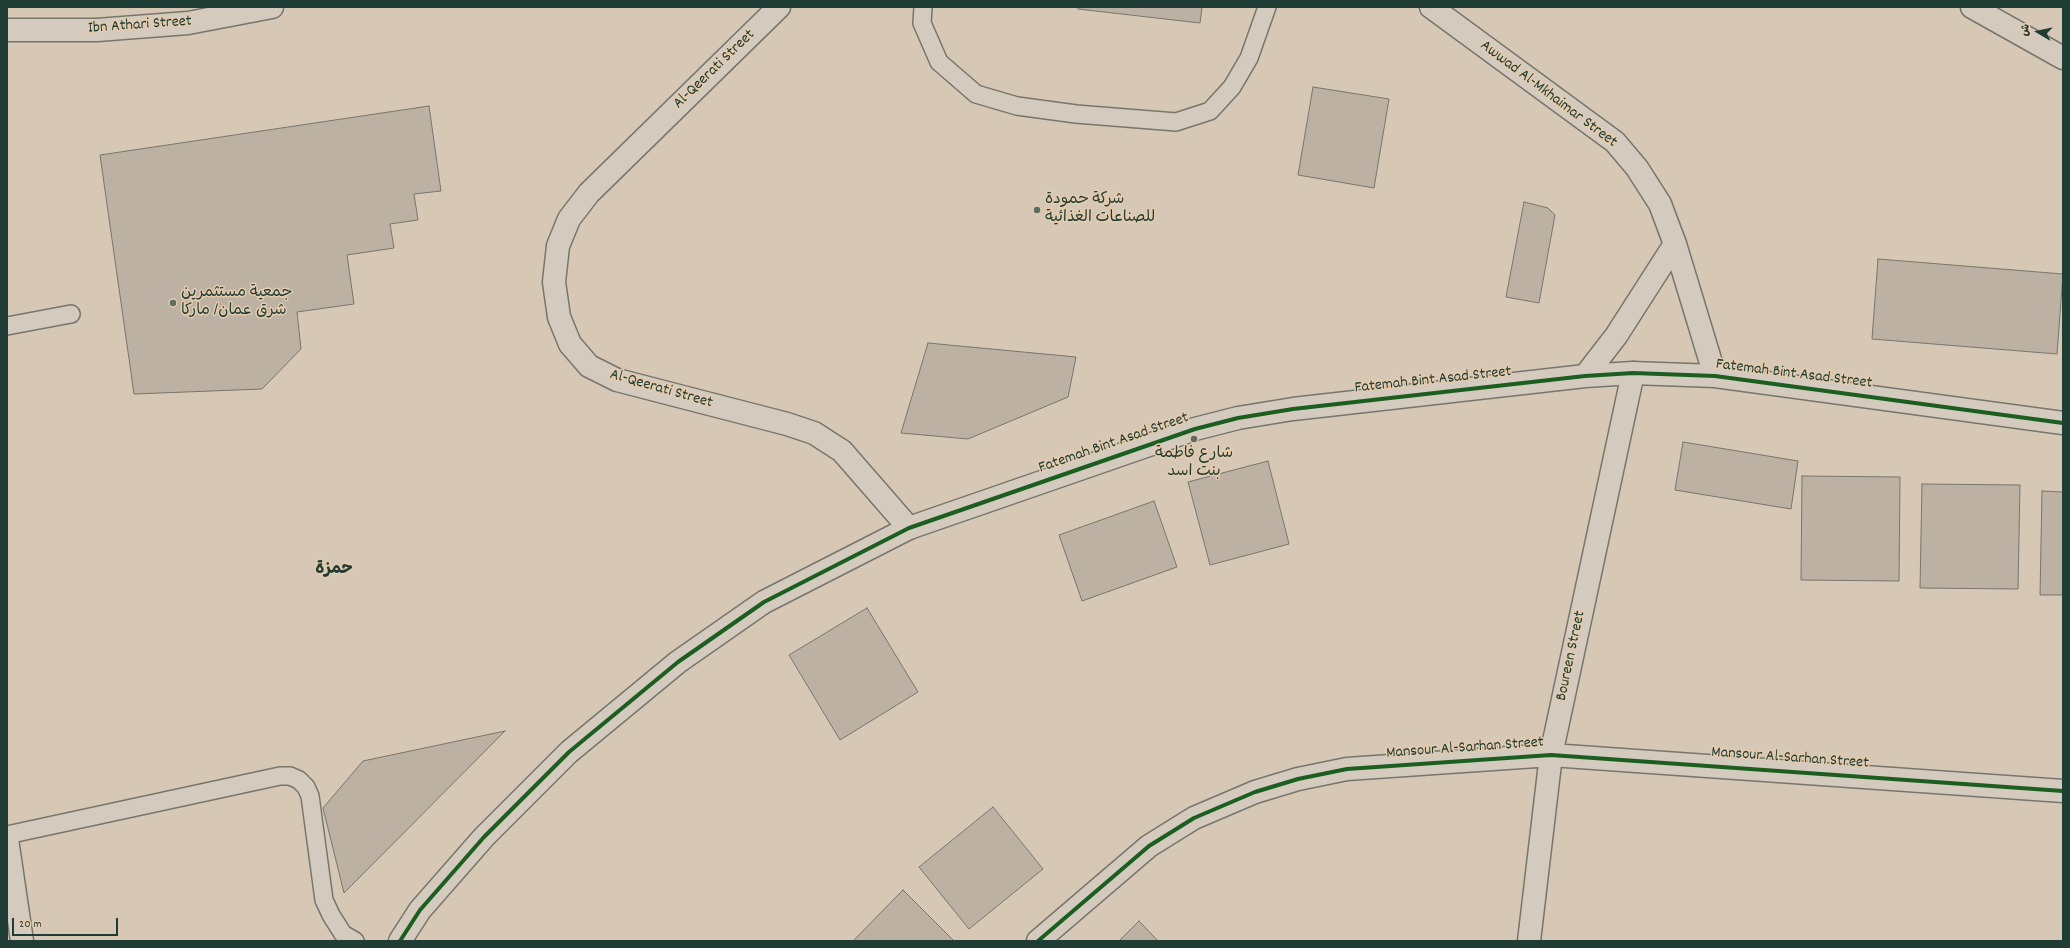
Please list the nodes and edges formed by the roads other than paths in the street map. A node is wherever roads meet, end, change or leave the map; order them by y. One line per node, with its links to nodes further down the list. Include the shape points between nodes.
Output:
1 (272, 7): 7 (street, Ibn Athari Street, via 188,23 97,30)
2 (779, 7): 16 (street, Al-Qeerati Street, via 589,193 569,219 558,246 554,282 559,317 570,344 589,366 617,380 814,433 842,451)
3 (923, 7): 4 (lane, via 922,23 939,62 976,94 1017,106 1176,122 1210,111 1232,88 1249,58)
4 (1267, 7)
5 (1430, 7): 9 (street, Awwad Al-Mkhaimar Street, via 1615,142 1637,168 1660,204)
6 (1972, 7): 8 (street)
7 (7, 30)
8 (2063, 58)
9 (1675, 244): 13 (street, via 1616,336); 14 (street, Awwad Al-Mkhaimar Street)
10 (71, 314): 11 (lane)
11 (7, 326)
12 (1633, 373): 13 (street, Fatemah Bint Asad Street); 14 (street, Fatemah Bint Asad Street); 17 (street, Boureen Street)
13 (1585, 376): 16 (street, Fatemah Bint Asad Street, via 1293,409 1238,418 1195,429)
14 (1715, 376): 15 (street, Fatemah Bint Asad Street)
15 (2063, 423)
16 (909, 528): 23 (street, Fatemah Bint Asad Street, via 764,602 711,637 666,672 563,757 484,837 420,910)
17 (1551, 755): 18 (street, Mansour Al-Sarhan Street); 24 (street, Mansour Al-Sarhan Street, via 1347,769 1298,779 1255,792 1194,818 1149,846); 25 (street, Boureen Street)
18 (2063, 791)
19 (7, 835): 22 (lane, via 280,776 290,776 306,787 310,796 324,900 343,934)
20 (7, 839): 21 (street)
21 (22, 941)
22 (355, 941)
23 (400, 941)
24 (1038, 941)
25 (1529, 941)

